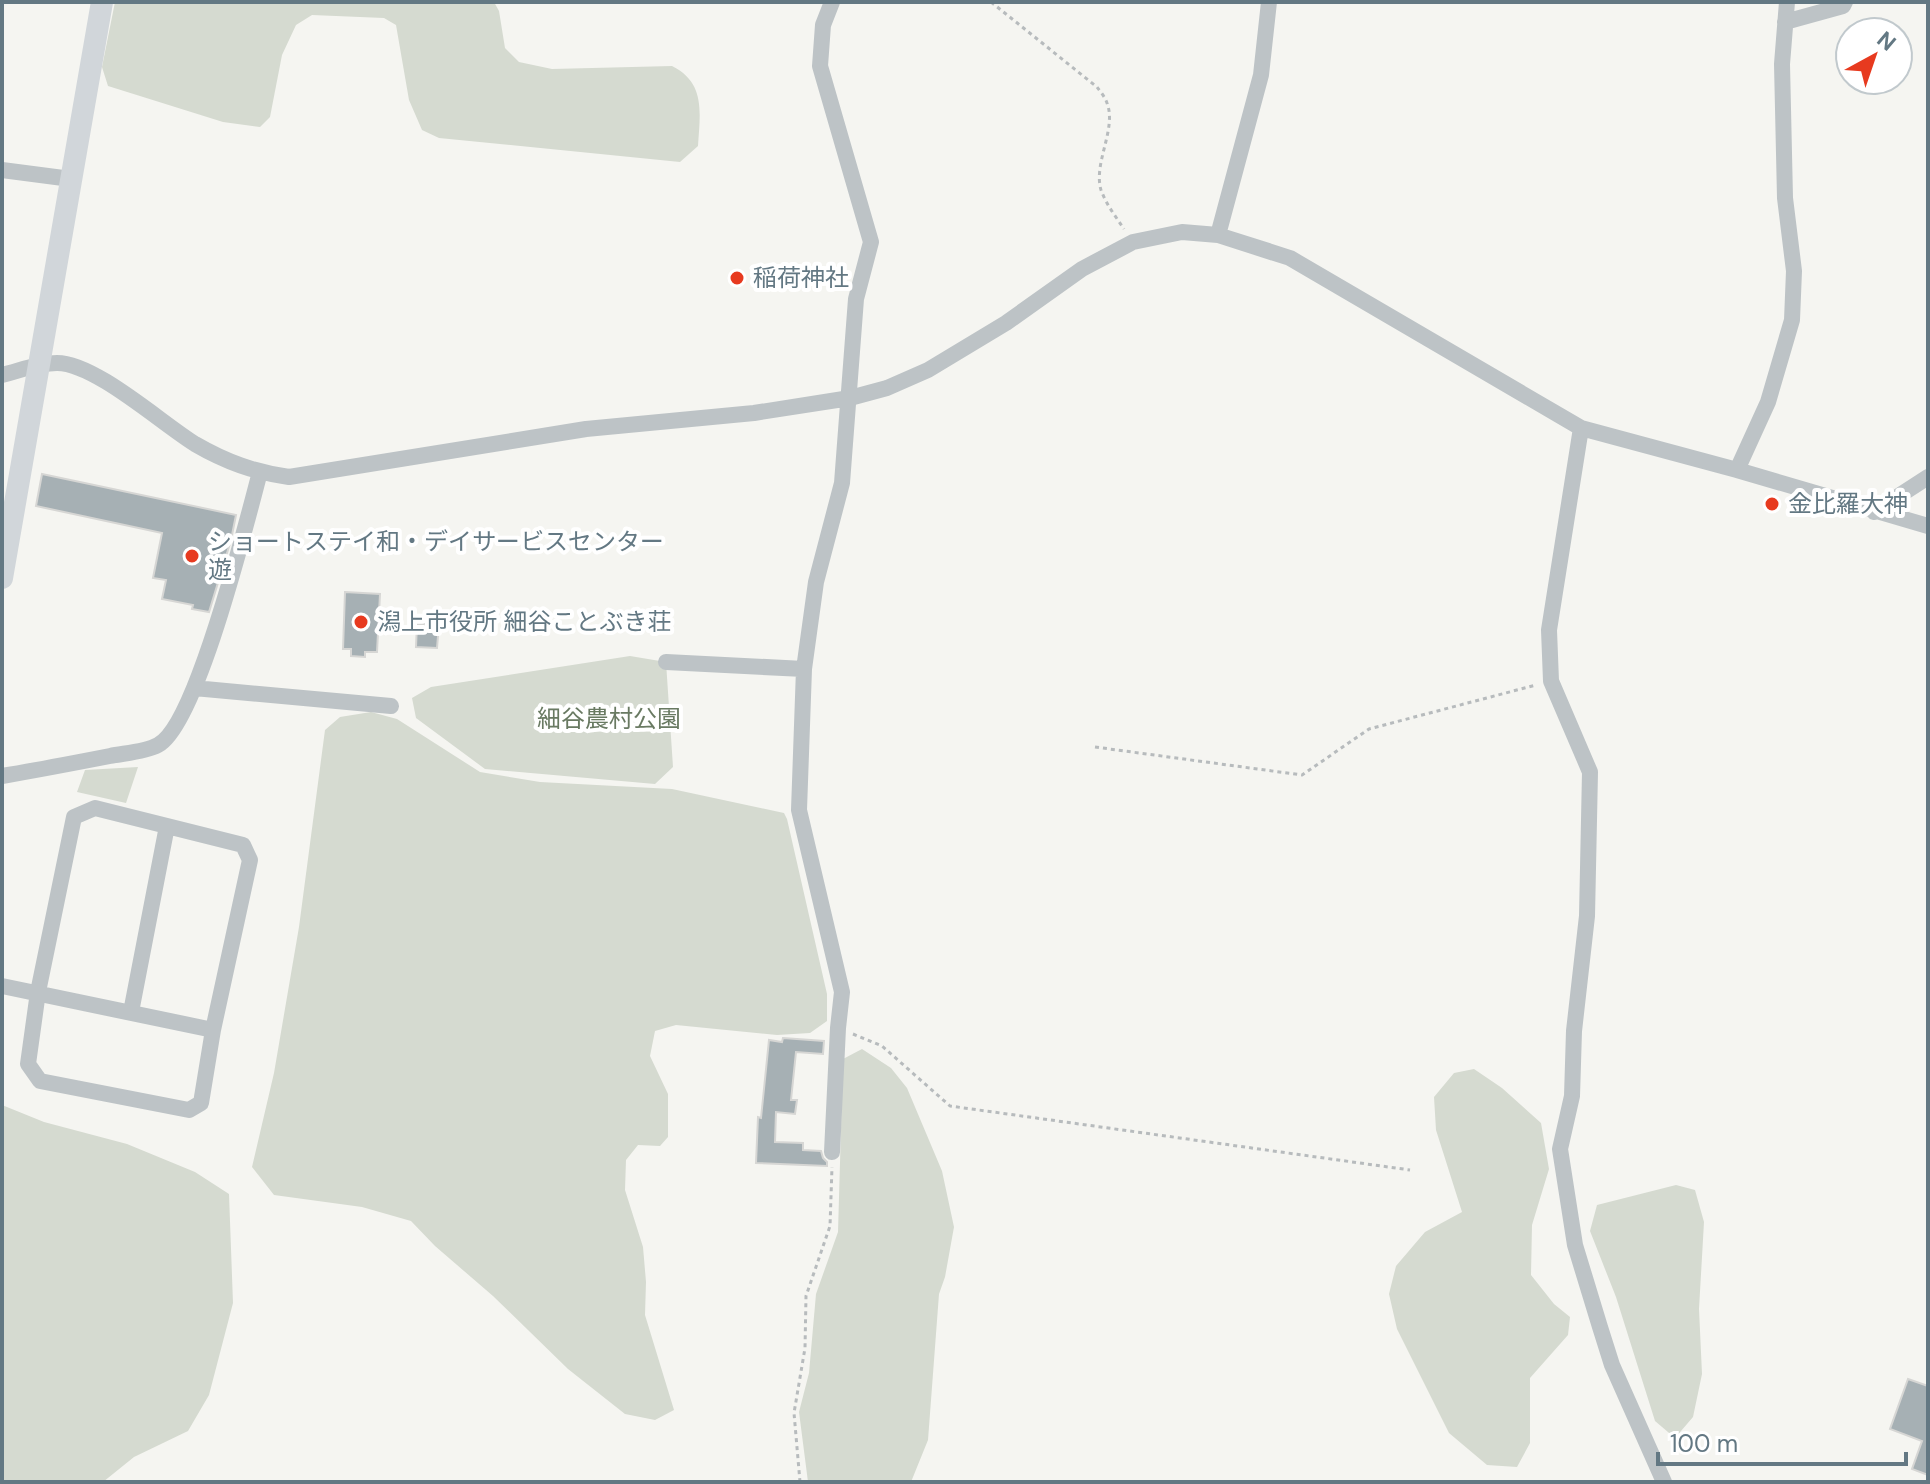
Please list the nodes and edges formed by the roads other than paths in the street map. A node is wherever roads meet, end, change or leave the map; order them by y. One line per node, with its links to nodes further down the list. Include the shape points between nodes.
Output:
1 (102, 2): 8 (street)
2 (832, 2): 12 (street, via 823,25 820,66 871,242 856,299)
3 (1269, 2): 9 (street, via 1261,75)
4 (1787, 2): 6 (street)
5 (1845, 2): 6 (street)
6 (1785, 22): 14 (street, via 1785,198 1794,271 1792,320 1768,402)
7 (2, 170): 8 (street)
8 (71, 179): 10 (street)
9 (1218, 235): 12 (street, via 1182,232 1133,242 1082,269 928,370); 13 (street, via 1290,258)
10 (39, 365): 11 (street); 15 (street, via 59,363 88,372 195,444); 19 (street)
11 (2, 375)
12 (850, 398): 15 (street, via 586,429 289,477); 21 (street, via 842,483 816,582)
13 (1581, 428): 14 (street); 31 (street, via 1549,630 1551,681 1590,772 1587,916 1572,1096 1560,1149 1575,1245 1600,1327)
14 (1737, 470): 17 (street)
15 (260, 472): 22 (street, via 225,604)
16 (1928, 477): 17 (street)
17 (1874, 512): 18 (street)
18 (1928, 526)
19 (2, 578)
20 (666, 662): 21 (street)
21 (804, 669): 30 (street, via 799,810 842,992)
22 (194, 688): 23 (street); 24 (street, via 160,744)
23 (391, 706)
24 (2, 776)
25 (167, 826): 27 (street, via 95,808 74,817); 28 (street); 29 (street, via 243,845 250,860)
26 (2, 986): 27 (street)
27 (38, 992): 28 (street); 29 (street, via 28,1064 40,1081 189,1110 201,1103)
28 (131, 1012): 29 (street)
29 (213, 1030)
30 (832, 1152)
31 (1664, 1482)

